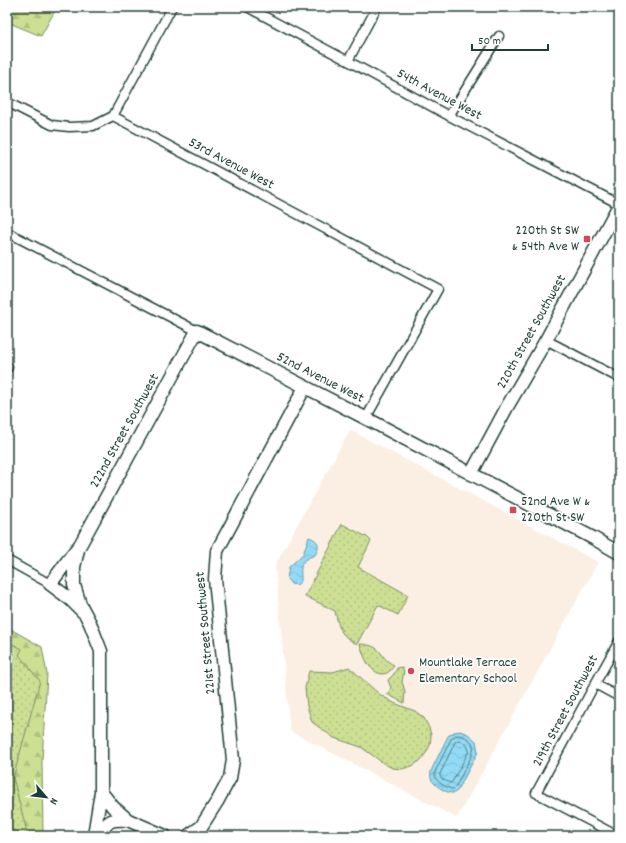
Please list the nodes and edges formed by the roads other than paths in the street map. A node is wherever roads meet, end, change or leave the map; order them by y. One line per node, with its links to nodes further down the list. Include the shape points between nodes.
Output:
1 (172, 7): 7 (street)
2 (247, 7): 5 (street, 54th Avenue West)
3 (377, 7): 5 (street)
4 (499, 36): 8 (street)
5 (348, 61): 8 (street, 54th Avenue West)
6 (7, 102): 7 (street, via 52,125 93,126)
7 (113, 116): 15 (street, 53rd Avenue West, via 438,289)
8 (449, 116): 9 (street, 54th Avenue West)
9 (619, 204): 12 (street, 220th Street Southwest)
10 (7, 232): 11 (street, 52nd Avenue West)
11 (197, 331): 14 (street, 52nd Avenue West); 17 (street, 222nd Street Southwest)
12 (546, 340): 13 (street); 16 (street, 220th Street Southwest)
13 (619, 378)
14 (305, 387): 15 (street, 52nd Avenue West); 30 (street, 221st Street Southwest, via 217,551 215,579 233,760 230,778 218,800 201,827)
15 (366, 418): 16 (street, 52nd Avenue West)
16 (472, 474): 18 (street, 52nd Avenue West)
17 (80, 545): 20 (street, 222nd Street Southwest); 21 (street, 222nd Street Southwest, via 74,567 74,585)
18 (619, 553)
19 (7, 560): 20 (street)
20 (50, 584): 21 (street, 222nd Street Southwest)
21 (86, 615): 25 (street, 222nd Street Southwest, via 101,651)
22 (619, 641): 23 (street, 219th Street Southwest)
23 (595, 684): 24 (street); 31 (street, 219th Street Southwest, via 536,793)
24 (619, 696)
25 (101, 792): 26 (street); 27 (street, 222nd Street Southwest)
26 (128, 820): 28 (street, via 115,819 109,822); 29 (street)
27 (93, 836)
28 (98, 836)
29 (165, 836)
30 (188, 836)
31 (618, 836)

